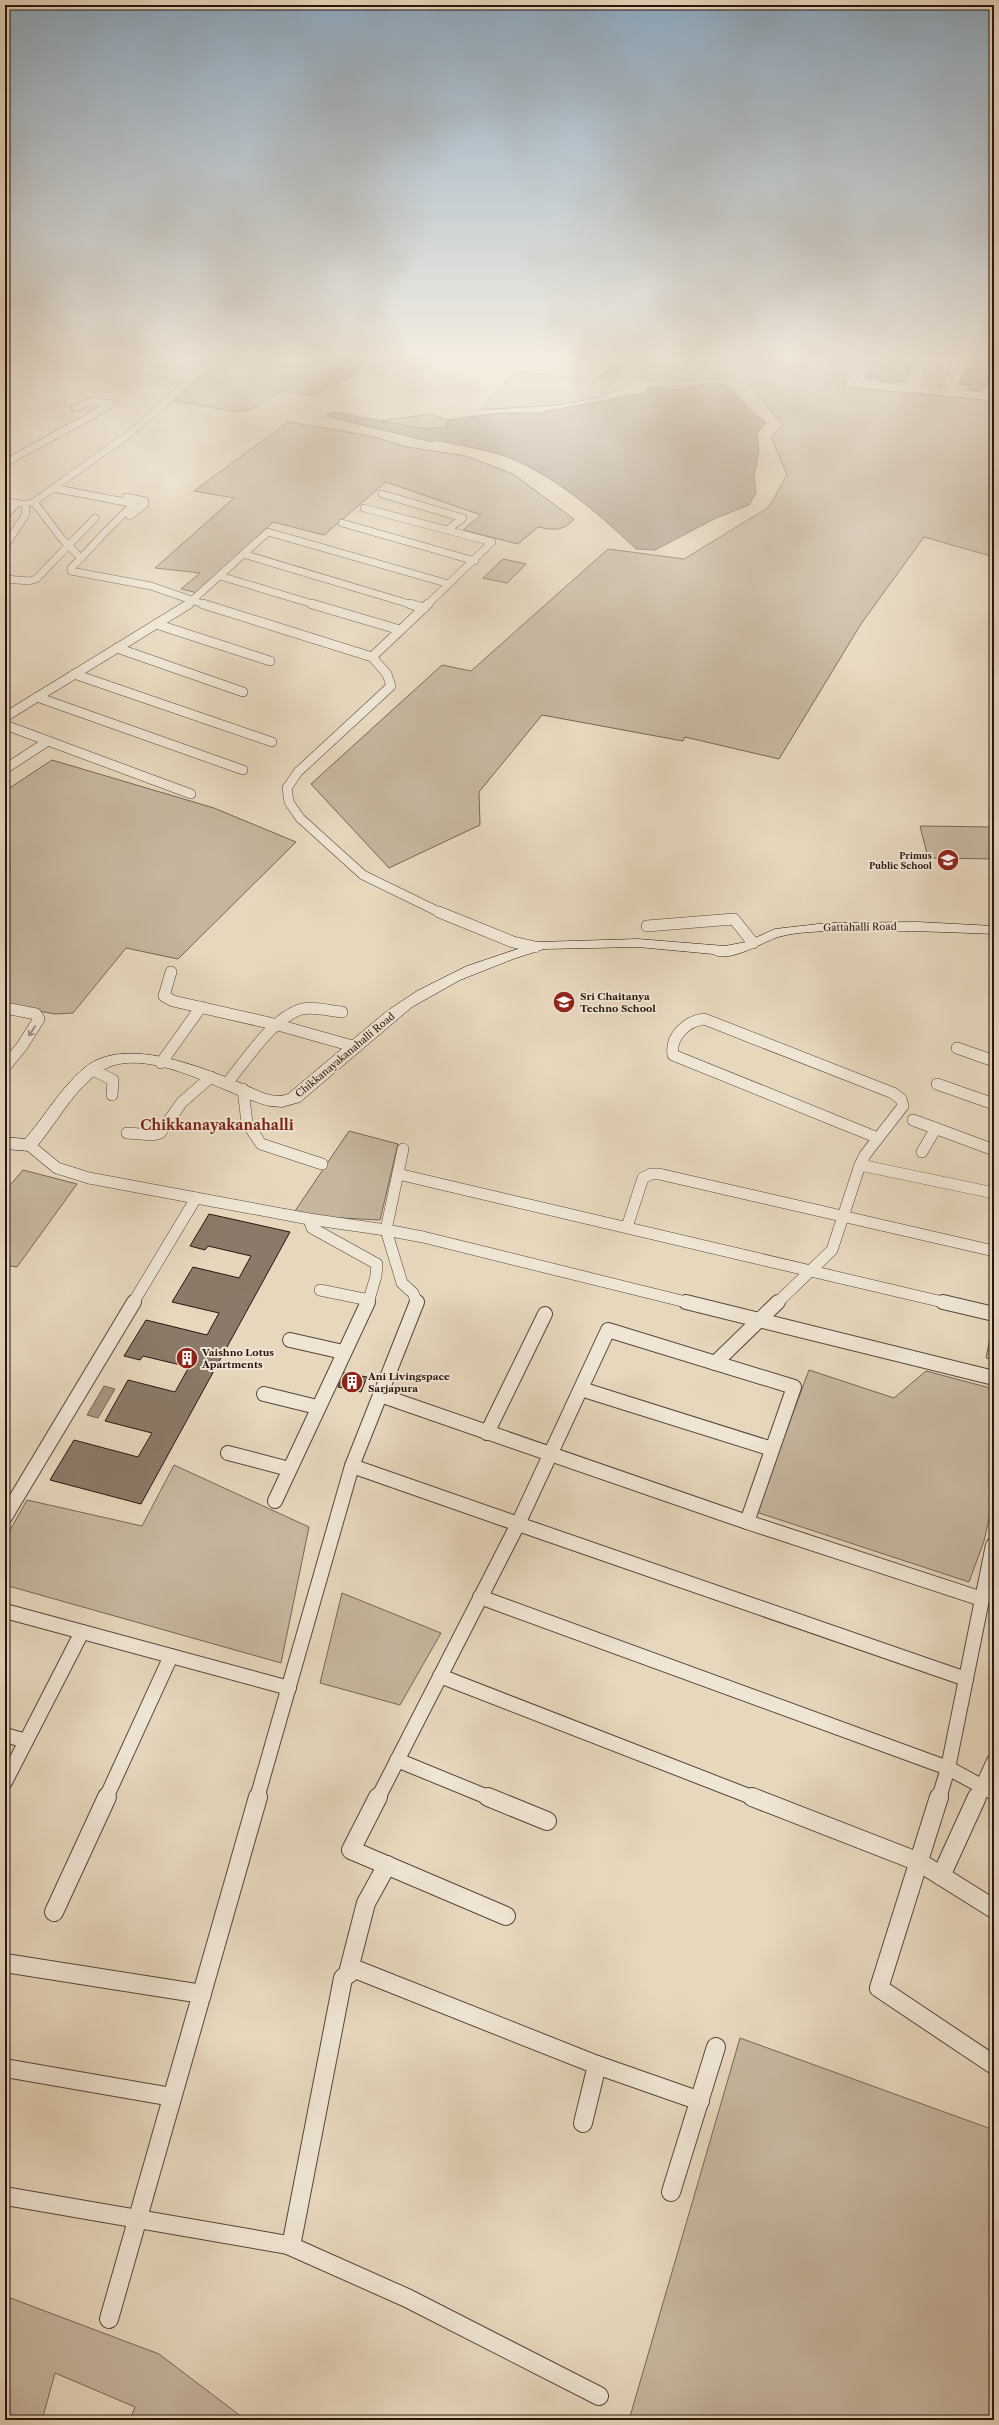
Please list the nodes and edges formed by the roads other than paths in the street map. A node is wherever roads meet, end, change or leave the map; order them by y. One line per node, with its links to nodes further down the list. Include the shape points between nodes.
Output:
1 (72, 474): 2 (street)
2 (55, 486): 5 (street); 10 (street, via 135,504); 10 (street, via 145,501 145,504 122,523)
3 (382, 494): 11 (street, via 463,518)
4 (5, 501): 5 (street)
5 (25, 503): 7 (street); 12 (street, via 26,514); 13 (street, via 63,538)
6 (364, 508): 11 (street)
7 (5, 516)
8 (95, 518): 13 (street)
9 (342, 523): 16 (street)
10 (111, 525): 15 (street, via 97,544)
11 (448, 530): 16 (street, via 492,542)
12 (5, 546)
13 (66, 546): 15 (street); 18 (street, via 36,579)
14 (243, 554): 17 (street); 19 (street, via 266,532 270,532); 21 (street)
15 (81, 558): 20 (street, via 70,568 71,571 151,586)
16 (475, 560): 19 (street)
17 (220, 576): 20 (street); 23 (street)
18 (5, 579)
19 (449, 584): 21 (street)
20 (195, 600): 22 (street); 25 (street)
21 (424, 608): 23 (street)
22 (156, 624): 24 (street); 26 (street)
23 (400, 630): 25 (street)
24 (117, 648): 27 (street); 28 (street)
25 (372, 657): 41 (street, via 387,674 391,686 298,772 287,788 289,802 300,818 363,875 456,920)
26 (270, 662)
27 (74, 674): 29 (street); 33 (street)
28 (243, 692)
29 (37, 698): 30 (street); 35 (street)
30 (5, 717)
31 (5, 725): 32 (street)
32 (48, 741): 34 (street); 36 (street)
33 (272, 742)
34 (5, 769)
35 (242, 770)
36 (191, 794)
37 (647, 926): 40 (street, via 734,918)
38 (994, 930): 40 (main road, Gattahalli Road, via 918,926 827,927 775,933)
39 (595, 944): 40 (main road, Gattahalli Road, via 677,954 729,951); 41 (main road, Chikkanayakanahalli Road, via 543,945)
40 (753, 944)
41 (535, 948): 47 (main road, Chikkanayakanahalli Road, via 486,964 429,991 386,1019)
42 (171, 972): 43 (street, via 164,996 173,1001)
43 (201, 1007): 46 (street); 50 (street)
44 (5, 1008): 51 (street, one-way to 51, via 36,1014 39,1019 22,1046)
45 (342, 1012): 46 (street, via 302,1009 284,1018)
46 (278, 1025): 47 (street); 54 (street)
47 (356, 1047): 56 (main road, Chikkanayakanahalli Road, via 294,1098 286,1101 270,1101)
48 (957, 1048): 49 (street)
49 (994, 1061)
50 (161, 1063): 52 (main road, Chikkanayakanahalli Road, via 135,1058 112,1059); 53 (main road, Chikkanayakanahalli Road)
51 (5, 1066)
52 (93, 1070): 57 (street, via 113,1080); 64 (main road, Chikkanayakanahalli Road, via 83,1078)
53 (211, 1077): 54 (main road, Chikkanayakanahalli Road); 61 (street, via 182,1102 160,1133)
54 (227, 1083): 56 (main road, Chikkanayakanahalli Road)
55 (937, 1084): 58 (street)
56 (242, 1089): 68 (street, via 246,1123 260,1144)
57 (112, 1095)
58 (994, 1104)
59 (913, 1120): 60 (street)
60 (936, 1128): 66 (street); 67 (street)
61 (127, 1133)
62 (878, 1138): 62 (street, via 903,1106 901,1099 893,1093 704,1019 695,1019 684,1024 674,1042 673,1054 682,1059); 69 (street)
63 (5, 1143): 64 (main road)
64 (29, 1145): 72 (street, via 57,1168 88,1178)
65 (403, 1149): 70 (street)
66 (994, 1150)
67 (922, 1152)
68 (322, 1164)
69 (860, 1165): 71 (street); 73 (street)
70 (398, 1174): 75 (street); 76 (street)
71 (994, 1193)
72 (196, 1198): 74 (street); 99 (street)
73 (843, 1217): 75 (street, via 651,1174 643,1178); 77 (street); 78 (street, via 832,1250)
74 (309, 1219): 76 (street); 80 (street, via 312,1228 378,1264)
75 (627, 1227): 78 (street)
76 (386, 1230): 83 (street); 90 (street, via 402,1283 413,1293 417,1303)
77 (994, 1251)
78 (810, 1271): 82 (street); 83 (street)
79 (320, 1290): 80 (street)
80 (369, 1300): 85 (street)
81 (545, 1314): 92 (street)
82 (994, 1314)
83 (760, 1319): 86 (street); 87 (street)
84 (290, 1340): 85 (street)
85 (343, 1352): 91 (street)
86 (715, 1363): 88 (street, via 608,1330); 93 (street, via 794,1387)
87 (994, 1378)
88 (581, 1389): 93 (street); 95 (street)
89 (264, 1394): 91 (street)
90 (380, 1395): 92 (street); 96 (street)
91 (317, 1407): 97 (street)
92 (487, 1433): 95 (street)
93 (772, 1449): 100 (street)
94 (228, 1453): 97 (street)
95 (550, 1455): 100 (street); 101 (street)
96 (352, 1466): 101 (street); 110 (street)
97 (289, 1469): 98 (street)
98 (275, 1501)
99 (5, 1517)
100 (747, 1522): 104 (street)
101 (518, 1524): 103 (street); 109 (street)
102 (993, 1545): 104 (street)
103 (480, 1597): 108 (street); 115 (street)
104 (982, 1599): 109 (street)
105 (5, 1611): 106 (street)
106 (82, 1632): 107 (street); 112 (street)
107 (171, 1656): 110 (street); 123 (street)
108 (440, 1676): 113 (street); 119 (street)
109 (966, 1679): 115 (street)
110 (289, 1688): 127 (street)
111 (5, 1735): 112 (street)
112 (26, 1741): 116 (street)
113 (397, 1760): 118 (street); 120 (street, via 351,1850)
114 (994, 1762): 117 (street)
115 (948, 1768): 117 (street); 119 (street)
116 (5, 1782)
117 (988, 1790): 121 (street)
118 (547, 1821)
119 (919, 1862): 121 (street); 130 (street, via 879,1988)
120 (387, 1865): 124 (street); 126 (street, via 366,1903)
121 (941, 1876): 122 (street)
122 (994, 1909)
123 (54, 1912)
124 (506, 1916)
125 (5, 1963): 127 (street)
126 (348, 1973): 129 (street, via 355,1970); 138 (street, via 343,1978 292,2241)
127 (202, 1994): 132 (street)
128 (716, 2047): 133 (street)
129 (598, 2064): 133 (street); 134 (street)
130 (994, 2065)
131 (5, 2068): 132 (street)
132 (172, 2097): 137 (street)
133 (700, 2101): 135 (street)
134 (584, 2122)
135 (671, 2192)
136 (5, 2196): 137 (street)
137 (138, 2220): 138 (street); 139 (street)
138 (288, 2245): 140 (street, via 411,2300)
139 (110, 2319)
140 (599, 2396)

